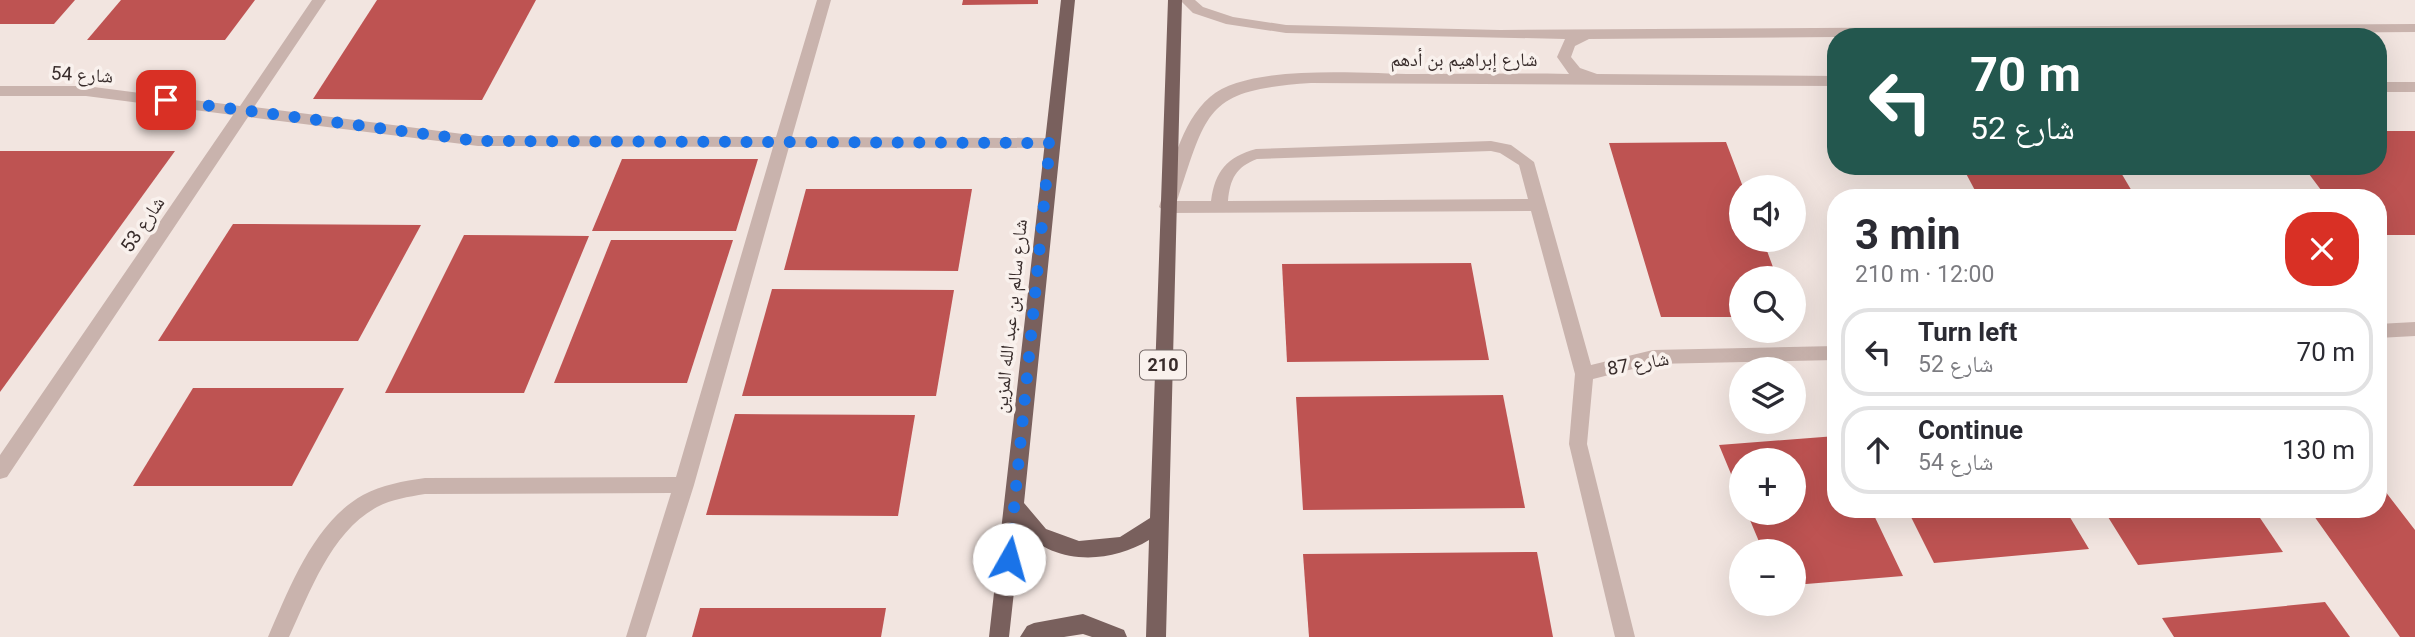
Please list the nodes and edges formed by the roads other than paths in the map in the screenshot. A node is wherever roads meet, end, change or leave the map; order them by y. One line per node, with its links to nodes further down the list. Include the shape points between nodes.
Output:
1 (319, 0): 15 (street, شارع 53)
2 (824, 0): 16 (street)
3 (1068, 0): 17 (main road, شارع سالم بن عبد الله المزين)
4 (1175, 0): 20 (main road, 210)
5 (1187, 0): 9 (street, شارع إبراهيم بن أدهم, via 1198,10 1231,21 1286,29)
6 (2387, 28): 7 (street, شارع إبراهيم بن أدهم)
7 (2415, 28)
8 (1827, 33): 9 (street, شارع إبراهيم بن أدهم)
9 (1588, 35): 10 (street, via 1569,43 1564,57 1575,71)
10 (1598, 79): 11 (street, شارع إبراهيم بن أدهم); 20 (street, شارع إبراهيم بن أدهم, via 1295,80 1240,87 1217,99 1198,120)
11 (1827, 81)
12 (2387, 87): 13 (street)
13 (2415, 87)
14 (0, 91): 15 (street, شارع 54, via 86,91)
15 (245, 110): 16 (street, شارع 54, via 478,141); 25 (street, شارع 53)
16 (782, 143): 17 (street, شارع 54); 26 (street)
17 (1050, 143): 27 (main road, شارع سالم بن عبد الله المزين)
18 (1538, 205): 19 (street); 19 (street, via 1526,162 1491,146 1256,154 1226,173); 24 (street)
19 (1219, 206): 20 (street)
20 (1167, 207): 28 (main road, 210)
21 (2415, 329): 22 (street)
22 (2387, 331)
23 (1827, 353): 24 (street, شارع 87, via 1653,357)
24 (1584, 373): 35 (street, شارع 87, via 1578,444)
25 (0, 471)
26 (684, 485): 29 (street, via 425,486 390,491 339,524); 30 (street)
27 (1015, 506): 28 (main road, via 1039,535 1079,550 1123,544); 31 (main road, شارع سالم بن عبد الله المزين)
28 (1159, 523): 34 (main road, 210)
29 (278, 637)
30 (636, 637)
31 (999, 637)
32 (1030, 637): 33 (main road, via 1083,624)
33 (1117, 637)
34 (1156, 637)
35 (1625, 637)

